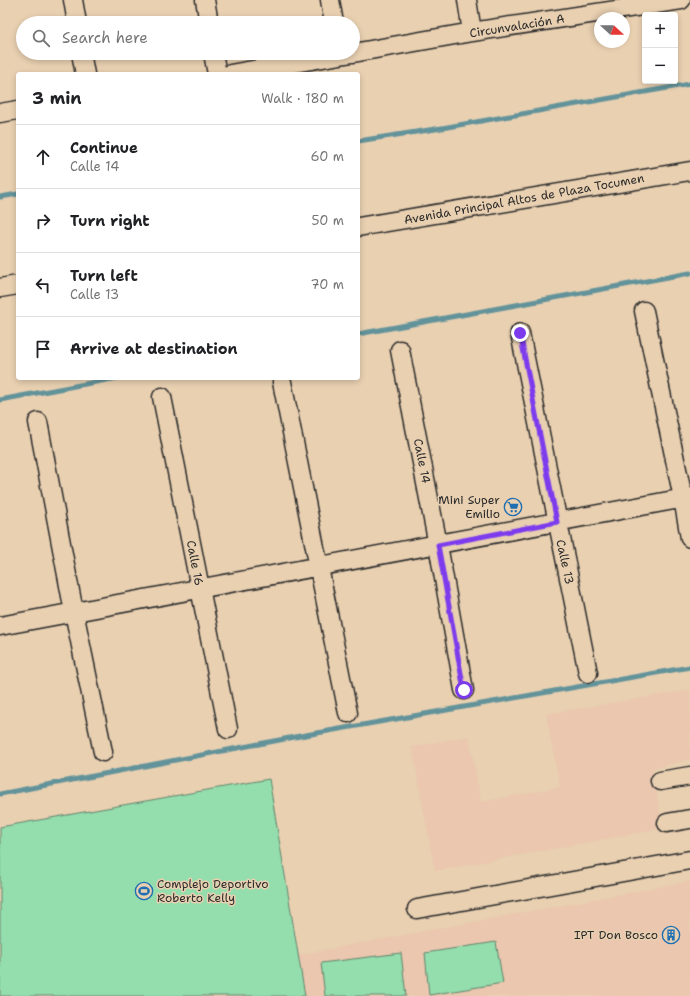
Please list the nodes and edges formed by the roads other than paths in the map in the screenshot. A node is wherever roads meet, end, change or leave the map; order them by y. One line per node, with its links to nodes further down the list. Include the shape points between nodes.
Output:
1 (73, 0): 7 (street)
2 (205, 0): 8 (street)
3 (330, 0): 9 (street)
4 (466, 0): 10 (street)
5 (680, 0): 6 (street, Circunvalación A)
6 (593, 7): 10 (street, Circunvalación A)
7 (76, 16)
8 (208, 16)
9 (333, 16)
10 (472, 32): 11 (street, Circunvalación A)
11 (360, 52)
12 (82, 60): 15 (street)
13 (215, 60): 16 (street)
14 (311, 60): 17 (street, Circunvalación A)
15 (85, 72)
16 (217, 72)
17 (242, 72)
18 (16, 110): 19 (street)
19 (0, 113)
20 (690, 171): 21 (street, Avenida Principal Altos de Plaza Tocumen)
21 (360, 227)
22 (16, 285): 23 (street)
23 (0, 288)
24 (644, 311): 30 (street)
25 (520, 333): 31 (street, Calle 13)
26 (400, 350): 33 (street, Calle 14)
27 (282, 382): 34 (street)
28 (162, 397): 35 (street, Calle 16)
29 (38, 422): 36 (street)
30 (687, 498): 31 (street); 32 (street)
31 (557, 522): 33 (street); 38 (street, Calle 13)
32 (690, 538)
33 (438, 545): 34 (street); 39 (street, Calle 14)
34 (320, 566): 35 (street); 40 (street)
35 (200, 588): 36 (street); 41 (street, Calle 16)
36 (74, 612): 37 (street); 42 (street)
37 (0, 626)
38 (588, 673)
39 (464, 690)
40 (348, 713)
41 (228, 729)
42 (103, 752)
43 (690, 776): 44 (street)
44 (660, 781)
45 (690, 819): 46 (street)
46 (667, 823)
47 (690, 860): 48 (street)
48 (417, 909)

